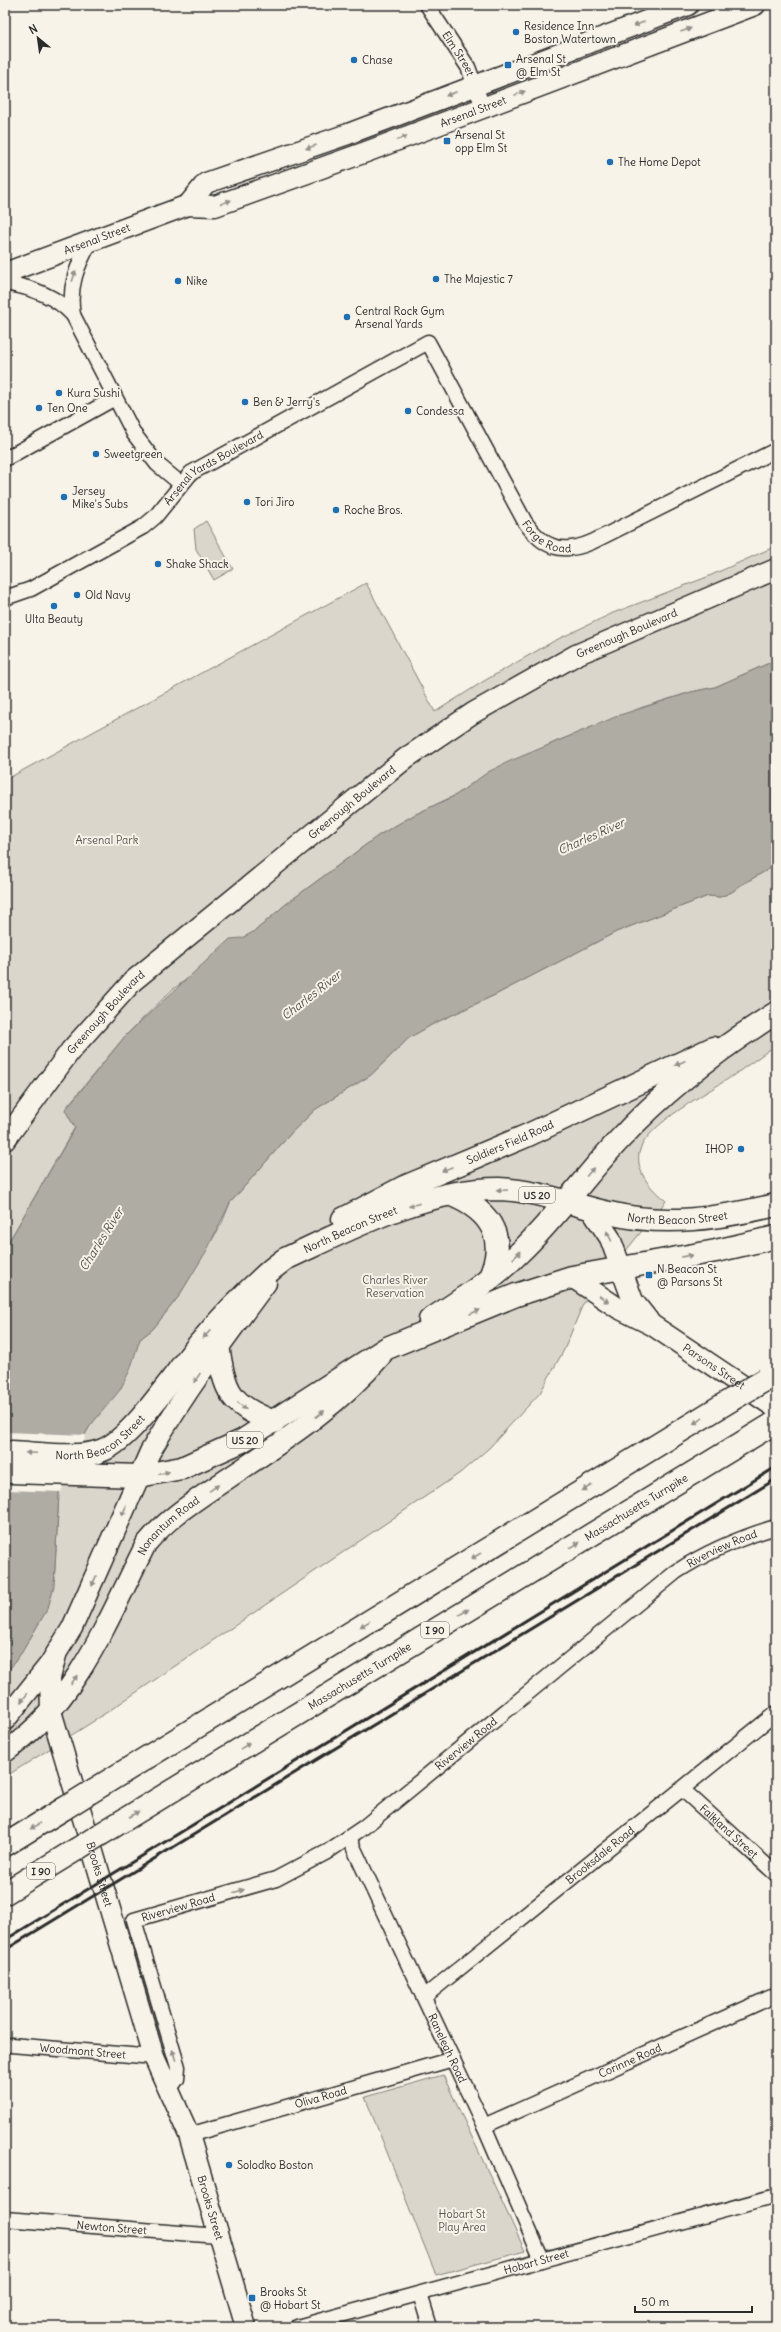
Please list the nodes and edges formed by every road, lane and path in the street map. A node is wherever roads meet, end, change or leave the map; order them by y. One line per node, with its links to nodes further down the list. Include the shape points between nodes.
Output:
1 (427, 5): 4 (street, Elm Street, via 468,67)
2 (688, 5): 4 (main road, Arsenal Street, one-way to 4)
3 (755, 5): 5 (main road, Arsenal Street, one-way to 3)
4 (475, 85): 5 (street, Elm Street); 6 (main road, Arsenal Street, one-way to 6, via 348,134 206,183)
5 (483, 107): 6 (main road, Arsenal Street, one-way to 5, via 215,206)
6 (188, 205): 7 (main road, Arsenal Street)
7 (91, 241): 8 (main road, Arsenal Street); 10 (street, one-way to 7, via 72,284 78,265)
8 (5, 273)
9 (5, 283): 10 (street, via 44,293)
10 (73, 315): 12 (street)
11 (428, 342): 13 (street, Forge Road, via 525,522 543,541 558,548 570,549 588,544); 15 (street, Arsenal Yards Boulevard, via 196,470)
12 (115, 398): 14 (street); 15 (street, via 134,434 157,464)
13 (776, 450)
14 (5, 459)
15 (181, 484): 17 (street, Arsenal Yards Boulevard, via 155,517 143,527 31,589)
16 (776, 569): 20 (main road, Greenough Boulevard, via 576,654 473,713 406,758 132,981 71,1050)
17 (5, 598)
18 (776, 1013): 19 (main road, Soldiers Field Road)
19 (741, 1035): 22 (main road, Soldiers Field Road, one-way to 19, via 641,1118); 26 (main road, Soldiers Field Road, one-way to 26, via 555,1123 390,1193 322,1232)
20 (5, 1140)
21 (452, 1195): 22 (main road, North Beacon Street / US 20, one-way to 21, via 501,1189); 26 (main road, North Beacon Street / US 20, one-way to 26, via 397,1210); 29 (main road, via 472,1205 492,1225 498,1252)
22 (565, 1202): 24 (main road, North Beacon Street / US 20); 29 (main road, Soldiers Field Road, one-way to 22, via 521,1252)
23 (776, 1205): 24 (main road, North Beacon Street / US 20, via 726,1216 683,1221 639,1219)
24 (590, 1208): 27 (main road, Parsons Street, one-way to 24, via 608,1233)
25 (776, 1237): 27 (main road, North Beacon Street / US 20, one-way to 25, via 716,1251)
26 (285, 1258): 31 (main road); 37 (main road, North Beacon Street / US 20, one-way to 37, via 253,1286 201,1341 126,1434)
27 (621, 1267): 28 (main road, North Beacon Street / US 20); 30 (main road, Parsons Street, via 632,1301)
28 (572, 1276): 30 (main road, Parsons Street, one-way to 30, via 618,1308); 32 (main road, North Beacon Street / US 20, one-way to 28, via 516,1295)
29 (488, 1281): 32 (main road, Soldiers Field Road)
30 (652, 1325): 34 (main road, Parsons Street)
31 (218, 1346): 35 (main road, one-way to 35, via 222,1374 230,1394 248,1411); 39 (main road, one-way to 39, via 165,1426)
32 (387, 1348): 35 (main road, North Beacon Street / US 20); 42 (main road, Nonantum Road, one-way to 32, via 98,1642 146,1544 155,1534 179,1512 330,1407 366,1374)
33 (771, 1376): 48 (main road, one-way to 48, bridge)
34 (774, 1419): 50 (main road, Massachusetts Turnpike / I 90, one-way to 34, bridge)
35 (274, 1422): 39 (main road, North Beacon Street / US 20, one-way to 35, via 172,1471 201,1461)
36 (5, 1454): 37 (main road, North Beacon Street / US 20, one-way to 36, via 12,1452)
37 (84, 1465): 38 (main road, North Beacon Street / US 20, via 11,1472); 39 (main road, North Beacon Street / US 20)
38 (5, 1470)
39 (139, 1476): 41 (main road, one-way to 41, via 84,1603)
40 (776, 1527): 47 (street, Riverview Road, via 731,1541 676,1572)
41 (56, 1655): 42 (main road, Brooks Street, via 50,1678); 44 (main road, one-way to 44)
42 (51, 1711): 45 (main road, Nonantum Road); 54 (main road, Brooks Street)
43 (776, 1713): 46 (street, Brooksdale Road)
44 (5, 1720)
45 (5, 1752)
46 (682, 1789): 49 (street, Falkland Street); 52 (street, Brooksdale Road)
47 (349, 1838): 52 (street, Ranelegh Road); 56 (street, Riverview Road, one-way to 47, via 177,2079 178,2068 134,1920 276,1879)
48 (5, 1845)
49 (776, 1874)
50 (5, 1893)
51 (776, 1994): 57 (street, Corinne Road)
52 (424, 1997): 55 (street, Ranelegh Road)
53 (11, 2045): 54 (street, Woodmont Street)
54 (154, 2057): 56 (main road, Brooks Street)
55 (453, 2059): 57 (street, Ranelegh Road); 58 (street, Oliva Road)
56 (169, 2090): 58 (main road, Brooks Street)
57 (484, 2126): 62 (street, Ranelegh Road)
58 (189, 2135): 61 (main road, Brooks Street)
59 (776, 2196): 62 (street, Hobart Street)
60 (5, 2219): 61 (street, Newton Street)
61 (218, 2236): 64 (main road, Brooks Street)
62 (542, 2260): 63 (street, Hobart Street)
63 (420, 2294): 65 (street, Hobart Street); 66 (street)
64 (246, 2327)
65 (297, 2327)
66 (430, 2327)

